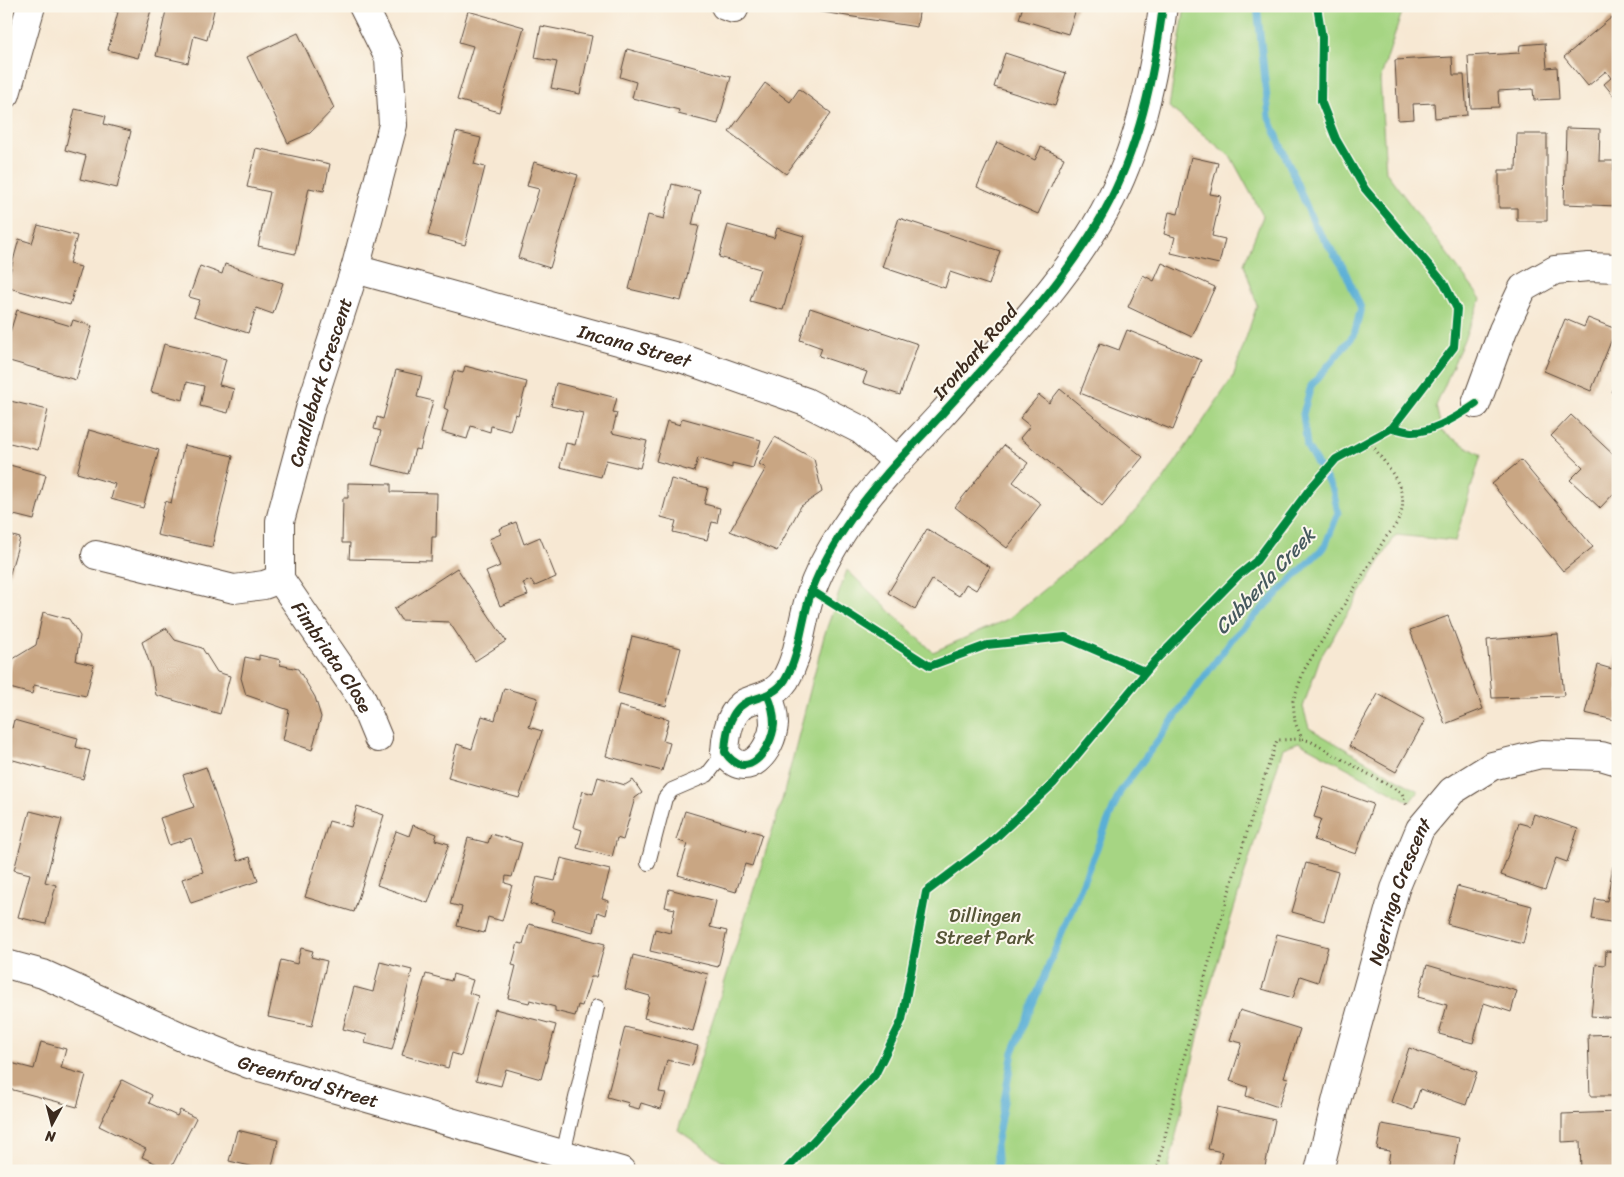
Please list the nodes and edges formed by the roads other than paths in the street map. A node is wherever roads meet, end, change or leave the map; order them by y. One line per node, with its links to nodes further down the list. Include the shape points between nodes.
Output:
1 (31, 6): 4 (street)
2 (363, 6): 6 (street, Candlebark Crescent, via 389,58 393,125)
3 (1162, 6): 8 (street, Ironbark Road, via 1157,52 1145,108 1129,157 1105,211 1074,260 1013,335)
4 (6, 94)
5 (1618, 268): 7 (street, via 1555,270 1523,288 1503,330)
6 (355, 269): 8 (street, Incana Street, via 681,358 797,399 861,430); 10 (street, Candlebark Crescent, via 310,409 280,521)
7 (1476, 404)
8 (898, 462): 11 (street, Ironbark Road, via 832,546 811,590 793,663 784,681)
9 (96, 555): 10 (street, via 234,589 264,585)
10 (280, 578): 12 (street, Fimbriata Close, via 361,697)
11 (768, 696): 13 (street, Ironbark Road, via 750,700 738,709 730,722); 13 (street, via 774,724 770,741 761,756 753,763 741,765 731,761)
12 (378, 738)
13 (725, 752): 15 (lane, via 707,775 672,790 665,798)
14 (1618, 761): 20 (street, Ngeringa Crescent, via 1602,756 1541,754 1492,766 1452,791 1420,829 1395,889)
15 (648, 863)
16 (6, 964): 18 (street, Greenford Street, via 43,974 249,1064)
17 (598, 1007): 18 (lane)
18 (563, 1154): 19 (street, Greenford Street)
19 (621, 1171)
20 (1318, 1171)

